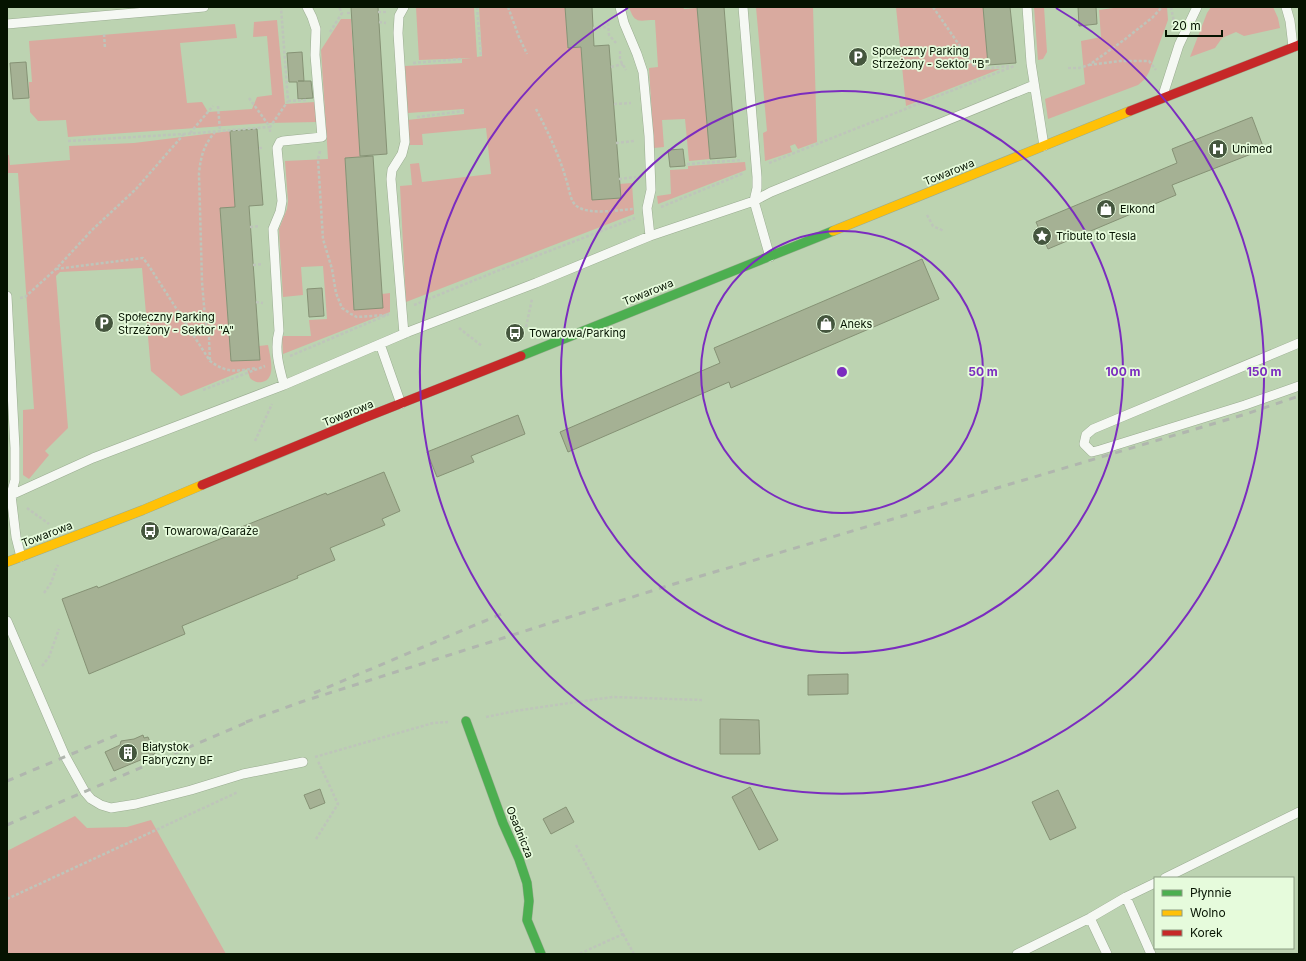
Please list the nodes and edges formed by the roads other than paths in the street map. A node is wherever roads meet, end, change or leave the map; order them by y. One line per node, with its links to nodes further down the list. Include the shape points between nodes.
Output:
1 (204, 7): 9 (lane)
2 (307, 7): 21 (lane, via 316,29 315,55 322,137 283,141 277,148 282,201 273,229 279,331 276,341)
3 (404, 7): 18 (lane, via 399,16 398,33 405,142 402,154 392,170 391,179)
4 (620, 7): 15 (lane, via 643,72 649,136 651,190 647,208)
5 (743, 7): 14 (lane, via 757,177)
6 (1027, 7): 11 (lane)
7 (1197, 7): 12 (lane, via 1179,45)
8 (1286, 7): 10 (lane)
9 (7, 24)
10 (1296, 46): 12 (main road, Towarowa)
11 (1034, 85): 13 (lane); 14 (lane)
12 (1163, 98): 13 (main road, Towarowa)
13 (1044, 146): 16 (main road, Towarowa)
14 (754, 201): 15 (lane); 16 (lane)
15 (650, 236): 18 (lane)
16 (770, 256): 23 (main road, Towarowa)
17 (7, 297): 24 (lane, via 15,448 15,480)
18 (404, 334): 20 (lane)
19 (1299, 343): 22 (lane, via 1093,429 1086,436 1084,444 1092,452 1100,450)
20 (380, 344): 21 (lane); 23 (lane)
21 (284, 385): 24 (lane, via 93,458)
22 (1299, 386)
23 (401, 404): 25 (main road, Towarowa)
24 (10, 499): 25 (lane)
25 (21, 557): 26 (main road, Towarowa)
26 (7, 562)
27 (7, 621): 29 (lane, via 65,756 85,792 101,805 111,808 136,804 243,774)
28 (466, 722): 35 (main road, Osadnicza, via 519,859 529,901 527,920)
29 (303, 762)
30 (1299, 812): 31 (lane)
31 (1167, 877)
32 (1154, 883): 33 (lane)
33 (1126, 897): 34 (lane); 38 (lane)
34 (1090, 918): 36 (lane); 37 (lane)
35 (541, 954)
36 (1017, 954)
37 (1107, 954)
38 (1151, 954)

